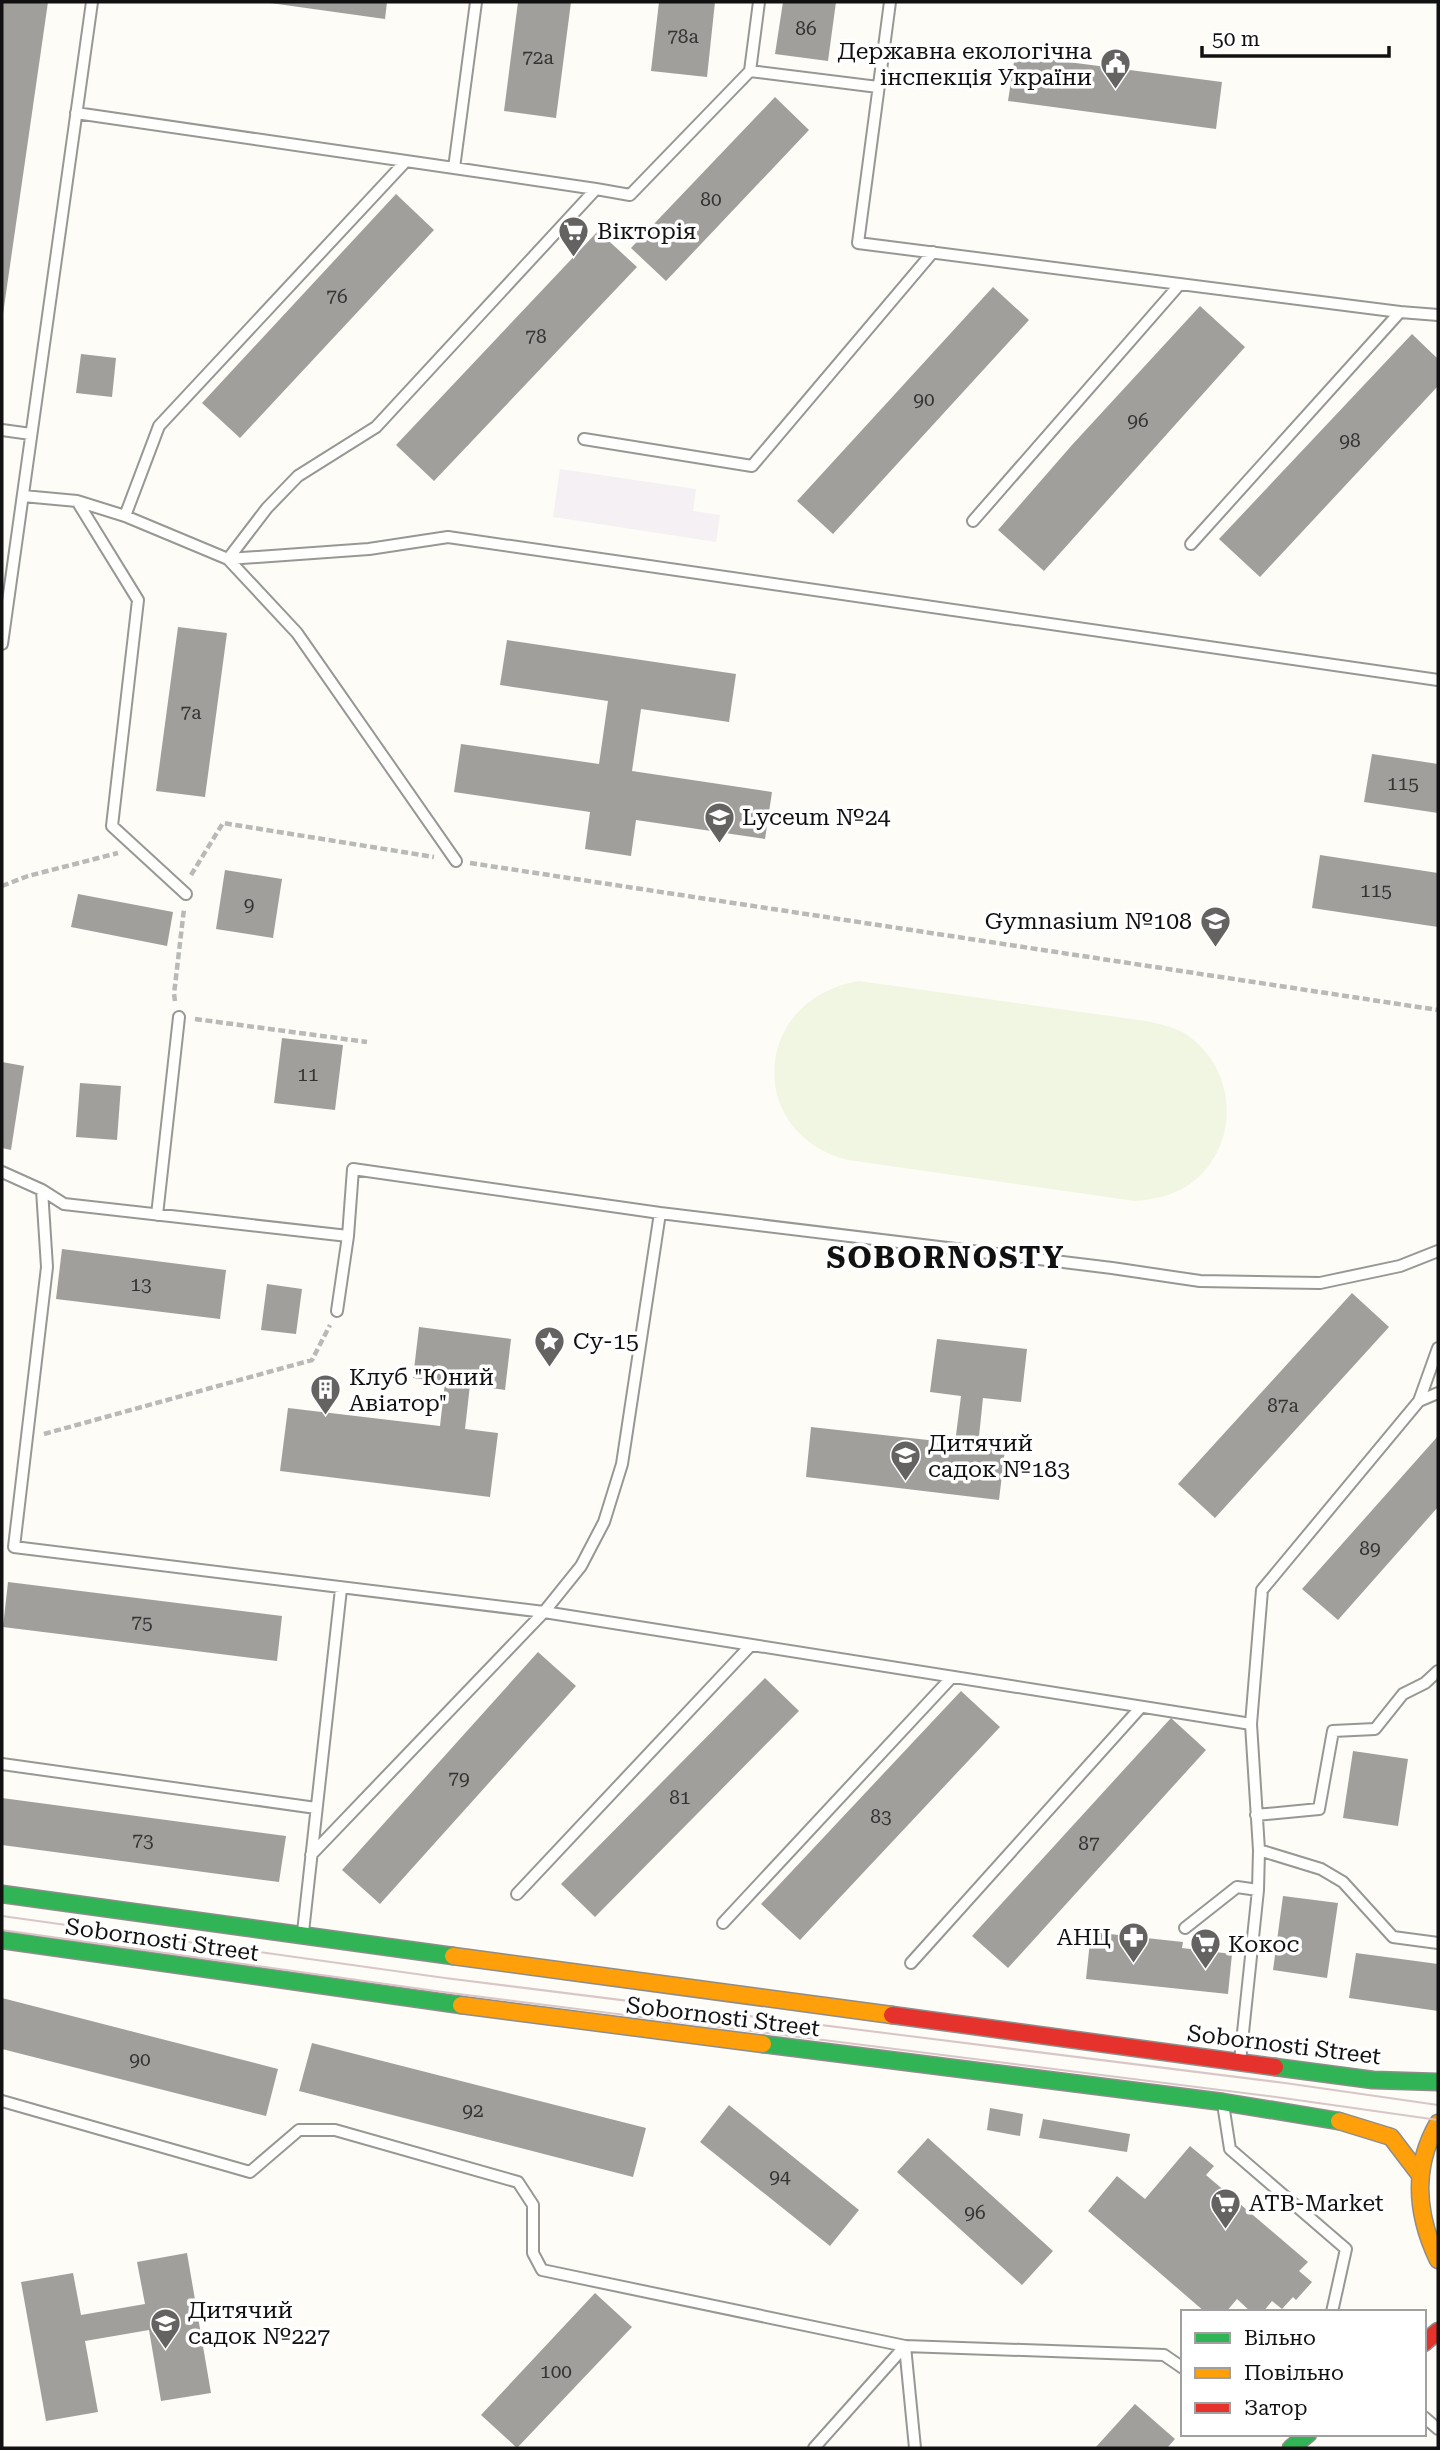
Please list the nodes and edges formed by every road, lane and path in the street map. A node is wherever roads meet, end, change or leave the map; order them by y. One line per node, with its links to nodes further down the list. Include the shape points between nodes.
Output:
1 (92, 2): 7 (lane)
2 (476, 2): 9 (lane)
3 (759, 2): 5 (lane)
4 (890, 2): 6 (lane)
5 (750, 71): 6 (lane); 10 (lane, via 630,195)
6 (878, 87): 11 (lane, via 858,243)
7 (76, 113): 8 (lane); 16 (lane)
8 (406, 161): 9 (lane); 20 (lane, via 159,425)
9 (454, 168): 10 (lane)
10 (596, 189): 23 (lane, via 376,427 298,476)
11 (933, 252): 12 (lane); 17 (lane, via 752,466)
12 (1180, 284): 13 (lane); 21 (lane)
13 (1400, 312): 14 (lane); 22 (lane)
14 (1438, 314)
15 (2, 430): 16 (lane)
16 (31, 434): 18 (lane)
17 (584, 439)
18 (23, 496): 19 (lane); 24 (lane)
19 (77, 502): 20 (lane); 26 (lane, via 138,600 112,826)
20 (125, 516): 23 (lane)
21 (973, 521)
22 (1191, 544)
23 (228, 559): 25 (lane, via 369,550 448,537); 27 (lane, via 297,633)
24 (2, 645)
25 (1438, 680)
26 (138, 849): 29 (path); 30 (lane)
27 (456, 861): 28 (path, via 223,823); 31 (path)
28 (189, 877)
29 (2, 886)
30 (186, 894): 32 (path, via 174,994)
31 (1438, 1010)
32 (178, 1017): 33 (path); 37 (lane)
33 (367, 1042)
34 (2, 1172): 35 (lane)
35 (42, 1191): 37 (lane, via 64,1204); 44 (lane, via 47,1267)
36 (660, 1213): 38 (lane, via 353,1169); 39 (lane, via 1199,1281 1320,1283 1400,1266); 47 (lane, via 622,1464 604,1522 581,1566)
37 (157, 1215): 38 (lane)
38 (348, 1236): 40 (lane)
39 (1438, 1251)
40 (337, 1311): 44 (path, via 312,1360)
41 (1438, 1348): 43 (lane)
42 (1438, 1392): 43 (lane)
43 (1419, 1401): 52 (lane, via 1262,1590)
44 (27, 1439): 45 (lane)
45 (8, 1547): 46 (lane)
46 (341, 1589): 47 (lane); 54 (lane)
47 (544, 1612): 48 (lane); 57 (lane)
48 (751, 1645): 50 (lane); 60 (lane)
49 (1438, 1671): 55 (lane, via 1403,1694 1376,1729 1332,1731 1319,1809)
50 (952, 1677): 51 (lane); 61 (lane)
51 (1141, 1707): 52 (lane); 66 (lane)
52 (1251, 1724): 55 (lane)
53 (2, 1764): 54 (lane)
54 (316, 1808): 57 (lane)
55 (1256, 1815): 56 (lane)
56 (1259, 1850): 58 (lane); 65 (lane, via 1321,1869 1343,1882 1393,1937)
57 (311, 1855): 63 (lane)
58 (1258, 1890): 62 (lane, via 1237,1887); 67 (lane)
59 (2, 1894): 63 (main road, Sobornosti Street)
60 (517, 1894)
61 (723, 1923)
62 (1185, 1928)
63 (302, 1935): 67 (main road, Sobornosti Street)
64 (2, 1940): 70 (main road, Sobornosti Street, via 546,2017)
65 (1438, 1943)
66 (911, 1963)
67 (1240, 2063): 68 (main road, Sobornosti Street, via 1373,2080)
68 (1438, 2082)
69 (2, 2101): 75 (lane, via 250,2172 299,2130 335,2130 518,2182 533,2205 533,2253 542,2270)
70 (1223, 2102): 72 (main road, Sobornosti Street, via 1340,2121 1391,2137); 74 (lane, via 1230,2149 1346,2249)
71 (1438, 2123): 72 (main road)
72 (1420, 2175): 73 (main road, via 1422,2222)
73 (1438, 2260)
74 (1332, 2310)
75 (905, 2347): 76 (lane, via 1164,2355); 77 (lane); 78 (lane)
76 (1181, 2367)
77 (814, 2448)
78 (915, 2448)

